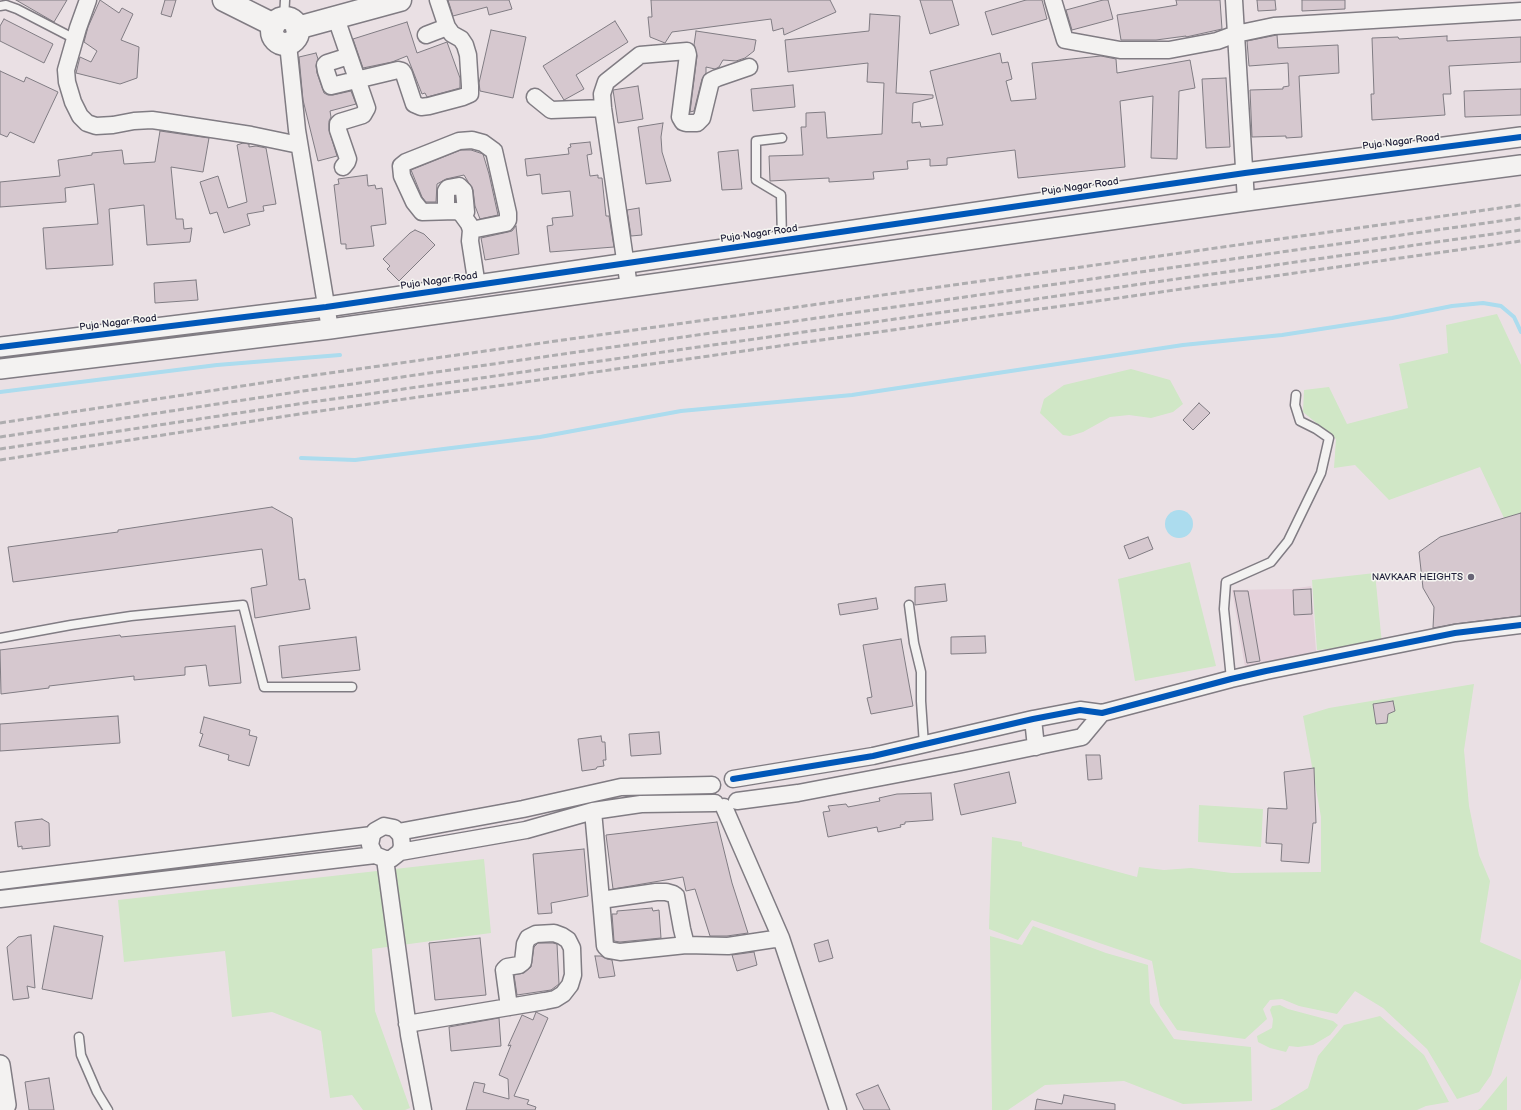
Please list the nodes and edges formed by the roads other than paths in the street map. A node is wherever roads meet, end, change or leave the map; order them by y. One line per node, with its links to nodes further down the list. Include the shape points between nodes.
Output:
1 (88, 0): 14 (street)
2 (224, 0): 10 (main road)
3 (400, 0): 9 (main road)
4 (438, 0): 11 (street)
5 (1053, 0): 12 (street, via 1065,40 1120,50 1169,50 1217,41)
6 (1234, 0): 12 (street)
7 (0, 6): 14 (lane, via 6,5 17,9)
8 (1521, 11): 12 (street, via 1274,26)
9 (336, 18): 10 (main road); 15 (street)
10 (286, 23): 22 (street)
11 (447, 27): 13 (street); 17 (street, via 452,34 461,38 465,45 470,94 421,107 414,104 402,71)
12 (1236, 34): 25 (street)
13 (426, 35)
14 (75, 39): 22 (street, via 66,70 67,82 73,102 87,123 113,126 152,120)
15 (349, 56): 17 (street); 17 (street, via 327,63 325,66 330,84 334,87)
16 (749, 67): 19 (street, via 711,81 700,121 686,123 680,117 688,52 640,55 606,82 602,94)
17 (357, 81): 24 (street, via 367,108 363,115 338,124 348,159)
18 (535, 97): 19 (street, via 551,110)
19 (603, 108): 30 (street)
20 (1521, 137): 25 (street, Puja Nagar Road)
21 (782, 138): 29 (lane, via 756,141 756,180 781,195)
22 (299, 145): 33 (street)
23 (1521, 165): 26 (street)
24 (343, 167)
25 (1245, 173): 26 (street); 29 (street, Puja Nagar Road)
26 (1246, 201): 32 (street)
27 (446, 211): 28 (street, via 461,213); 28 (street, via 446,191 448,188 459,186 464,191); 28 (street, via 422,212 419,209 402,176 401,166 459,141 472,140 489,147 494,151 508,220 506,223)
28 (467, 223): 31 (street)
29 (782, 241): 30 (street, Puja Nagar Road)
30 (626, 264): 31 (street, Puja Nagar Road); 32 (street)
31 (477, 286): 33 (street, Puja Nagar Road)
32 (630, 287): 34 (street)
33 (326, 307): 34 (street); 35 (street, Puja Nagar Road)
34 (330, 329): 36 (street)
35 (0, 348)
36 (0, 369)
37 (1296, 395): 41 (lane, via 1295,405 1300,421 1330,438 1307,504 1288,541 1271,562 1226,582 1224,608)
38 (909, 605): 45 (lane, via 921,672)
39 (1521, 625): 41 (street, via 1455,633)
40 (0, 638): 42 (lane, via 131,616 243,605 264,687)
41 (1231, 679): 43 (street)
42 (352, 687)
43 (1102, 713): 44 (street, via 1080,710); 46 (street, via 1082,737)
44 (1033, 719): 45 (street); 46 (street)
45 (924, 745): 47 (street)
46 (1036, 747): 48 (street)
47 (873, 756): 48 (street); 49 (street)
48 (877, 778): 51 (street)
49 (733, 779): 50 (street, via 719,778); 51 (street, via 740,791)
50 (712, 784): 51 (street, via 710,794); 52 (street, via 621,787)
51 (725, 803): 53 (street, via 641,804); 62 (street)
52 (523, 808): 54 (street); 55 (street)
53 (593, 811): 54 (street); 61 (street)
54 (526, 830): 57 (street)
55 (398, 832): 56 (street, via 394,828 384,826); 57 (street, via 402,841)
56 (372, 835): 58 (street, via 370,845); 59 (street)
57 (400, 852): 58 (street, via 391,859)
58 (380, 857): 60 (street); 65 (street)
59 (0, 881)
60 (0, 899)
61 (601, 900): 63 (street, via 656,892 673,894 676,896); 63 (street, via 605,946 608,950 620,952)
62 (781, 938): 63 (street, via 728,946); 71 (street)
63 (686, 945)
64 (509, 1007): 64 (street, via 555,999 563,994 570,985 573,975 572,948 568,940 554,933 536,934 528,938 523,962 504,970); 65 (street)
65 (407, 1024): 70 (street)
66 (79, 1037): 69 (lane, via 81,1055)
67 (0, 1065): 68 (street, via 6,1105)
68 (3, 1110)
69 (108, 1110)
70 (422, 1110)
71 (838, 1110)

